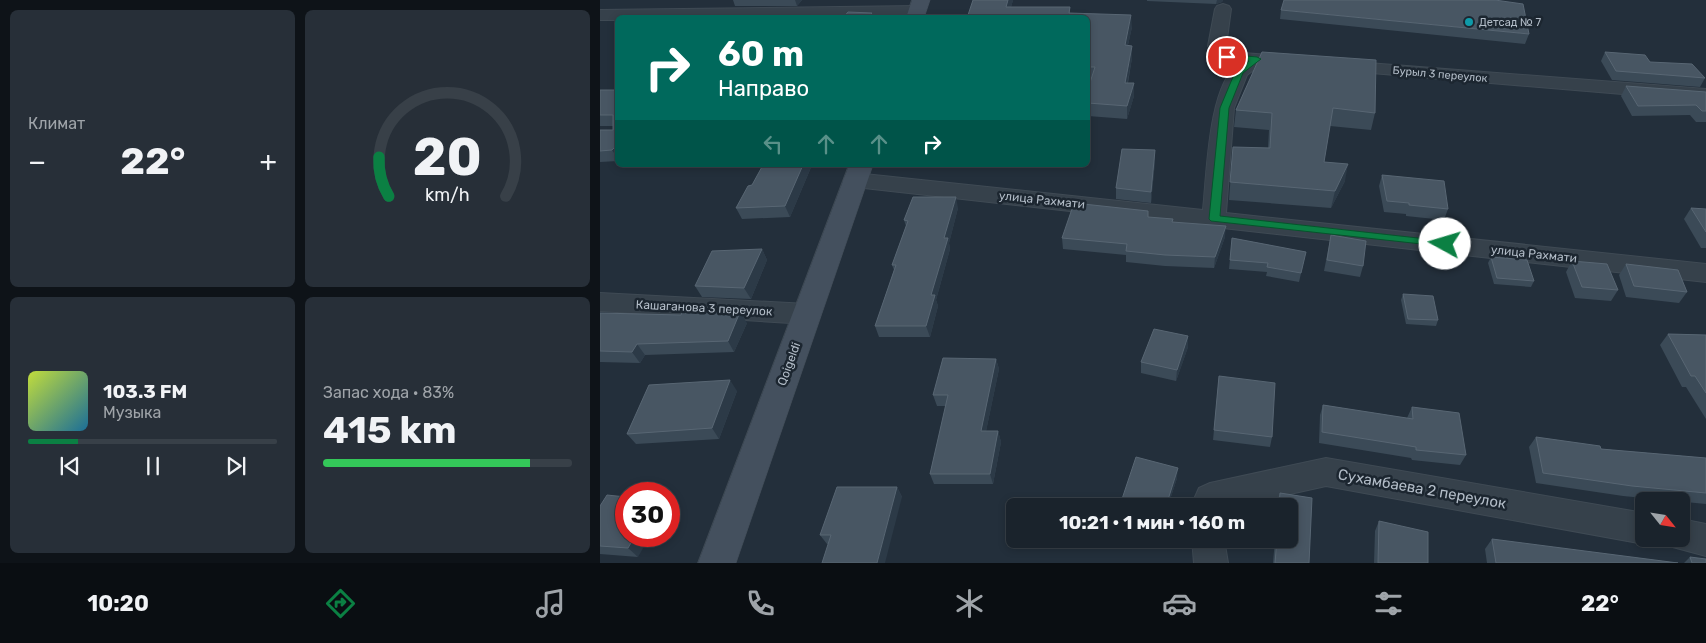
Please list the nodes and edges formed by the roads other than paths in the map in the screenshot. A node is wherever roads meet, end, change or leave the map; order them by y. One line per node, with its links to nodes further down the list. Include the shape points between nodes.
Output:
1 (1223, 9): 4 (street, via 1217,46 1221,53 1227,57)
2 (918, 10): 3 (street)
3 (600, 15)
4 (1257, 59): 5 (street); 9 (street, via 1239,72 1224,108)
5 (1306, 63)
6 (1326, 64): 7 (street, Бурыл 3 переулок)
7 (1706, 94)
8 (858, 172): 9 (street, улица Рахмати); 12 (street, Qoigeldi)
9 (1214, 219): 10 (street, улица Рахмати)
10 (1702, 277)
11 (600, 302): 12 (street, Кашаганова 3 переулок)
12 (807, 314): 18 (street, Qoigeldi)
13 (1210, 498): 14 (street, Сухамбаева 2 переулок, via 1326,472)
14 (1635, 527)
15 (1690, 537): 16 (street)
16 (1706, 540)
17 (1209, 548): 19 (street)
18 (717, 563)
19 (1211, 563)

